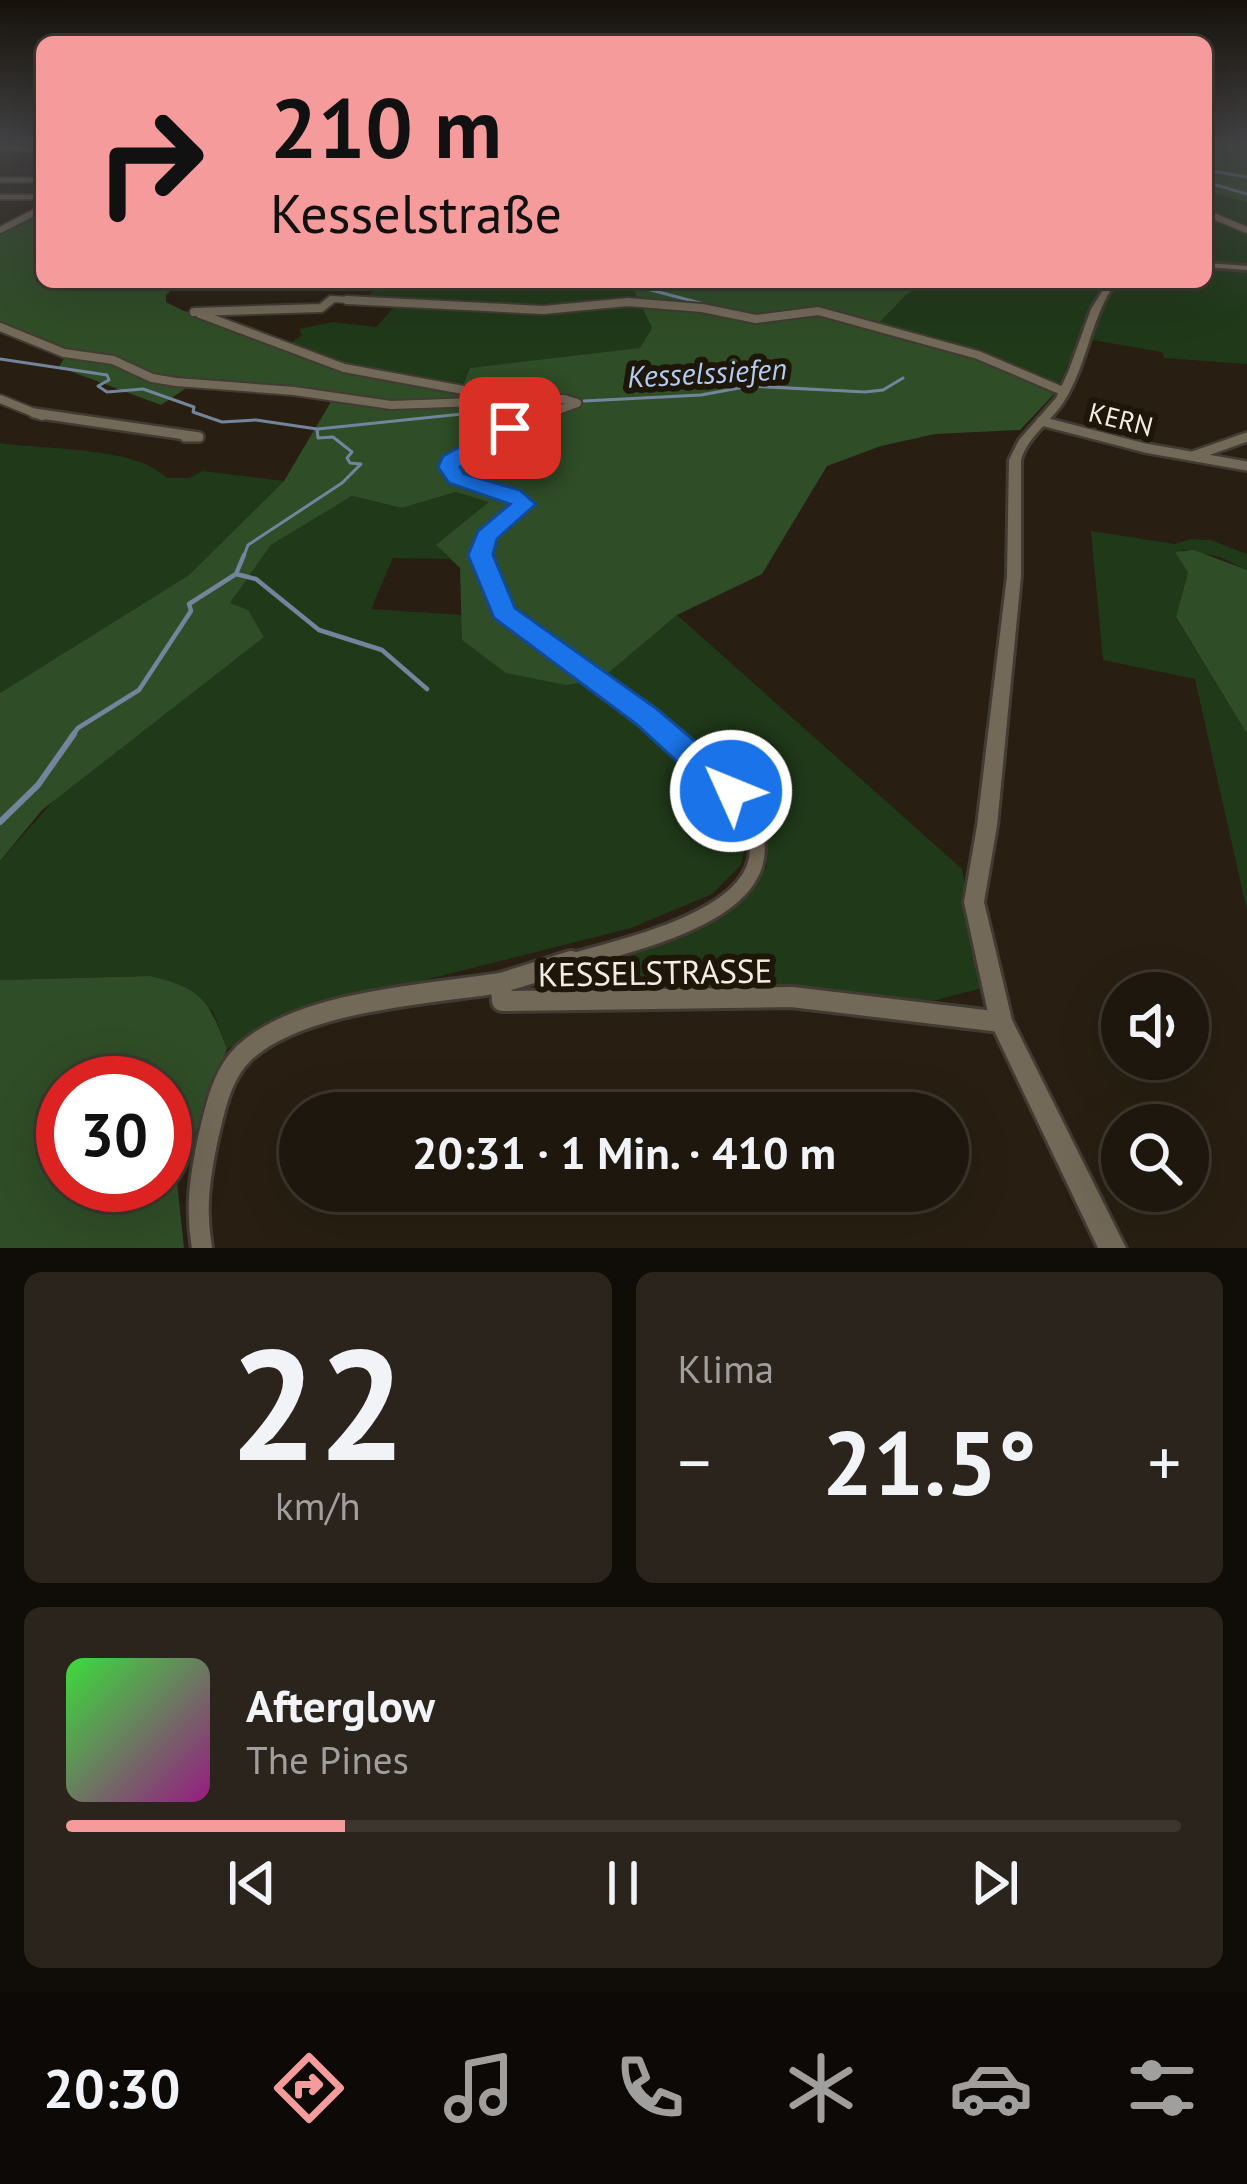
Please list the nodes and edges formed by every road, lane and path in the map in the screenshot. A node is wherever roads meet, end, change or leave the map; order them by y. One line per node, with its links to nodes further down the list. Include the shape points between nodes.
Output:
1 (36, 212): 3 (street)
2 (1212, 215): 4 (street)
3 (0, 230)
4 (1247, 230)
5 (1212, 266): 6 (street)
6 (1247, 268)
7 (1108, 288): 9 (street)
8 (0, 327): 11 (street, KESSELSTRASSE, via 152,379 391,405)
9 (1065, 392): 11 (street, via 977,356 818,310 755,320 628,302 543,310 332,299 321,308 194,312 266,346 406,386); 12 (street)
10 (0, 399): 14 (street, via 43,416)
11 (520, 401): 17 (street, KESSELSTRASSE, via 577,403 497,434 449,467 456,478 524,504 486,536 480,555 504,612 687,749 731,791 756,835 749,877 707,918)
12 (1041, 421): 15 (street, KERN); 18 (street, via 1015,460 1014,576 974,902)
13 (1247, 436): 15 (street, KERN)
14 (184, 437)
15 (1192, 456): 16 (street, KERN)
16 (1247, 466)
17 (501, 983): 18 (street, KESSELSTRASSE, via 502,1001 792,997); 19 (street, via 324,1015 242,1055 219,1089 193,1206)
18 (1001, 1022): 20 (street)
19 (202, 1248)
20 (1112, 1248)

